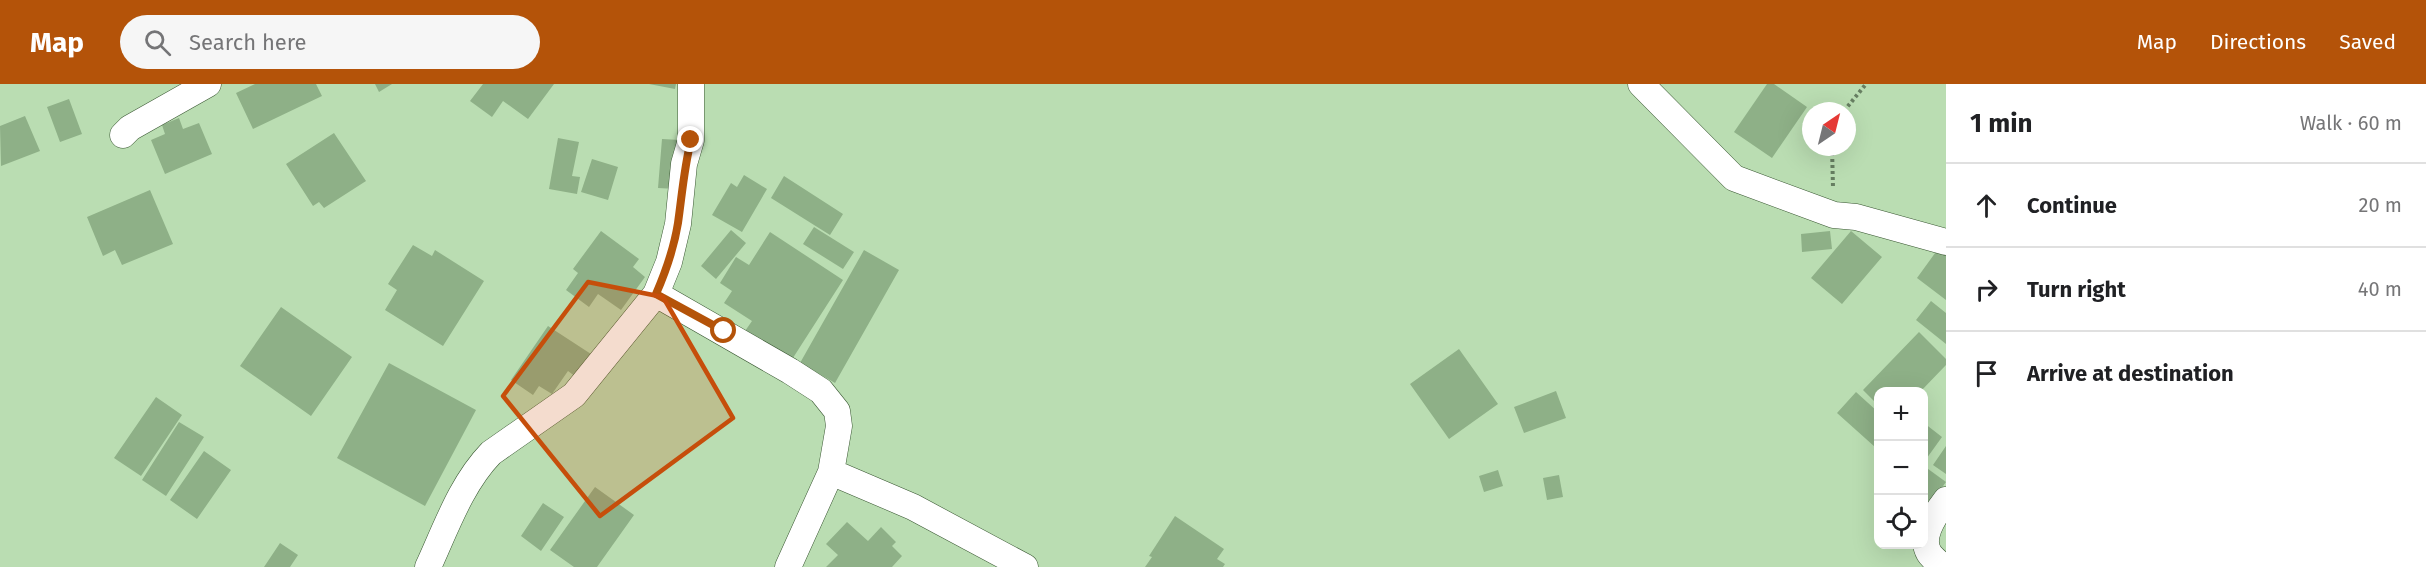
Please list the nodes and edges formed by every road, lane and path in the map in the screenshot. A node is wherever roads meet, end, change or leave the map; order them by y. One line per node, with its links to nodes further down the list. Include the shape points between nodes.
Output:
1 (208, 84): 6 (street)
2 (691, 84): 10 (street, via 691,140 684,164 678,224)
3 (1641, 84): 8 (street, via 1734,178)
4 (1866, 84): 5 (path)
5 (1851, 102)
6 (123, 135)
7 (1832, 156): 8 (path)
8 (1834, 215): 9 (street, via 1856,217)
9 (1946, 242)
10 (656, 294): 11 (street, via 820,391 837,411 839,426); 13 (street, via 574,395 481,463 459,498)
11 (831, 472): 14 (street); 15 (street, via 913,507)
12 (1946, 500): 16 (street, via 1926,537 1928,552)
13 (428, 567)
14 (788, 567)
15 (1025, 567)
16 (1943, 567)

